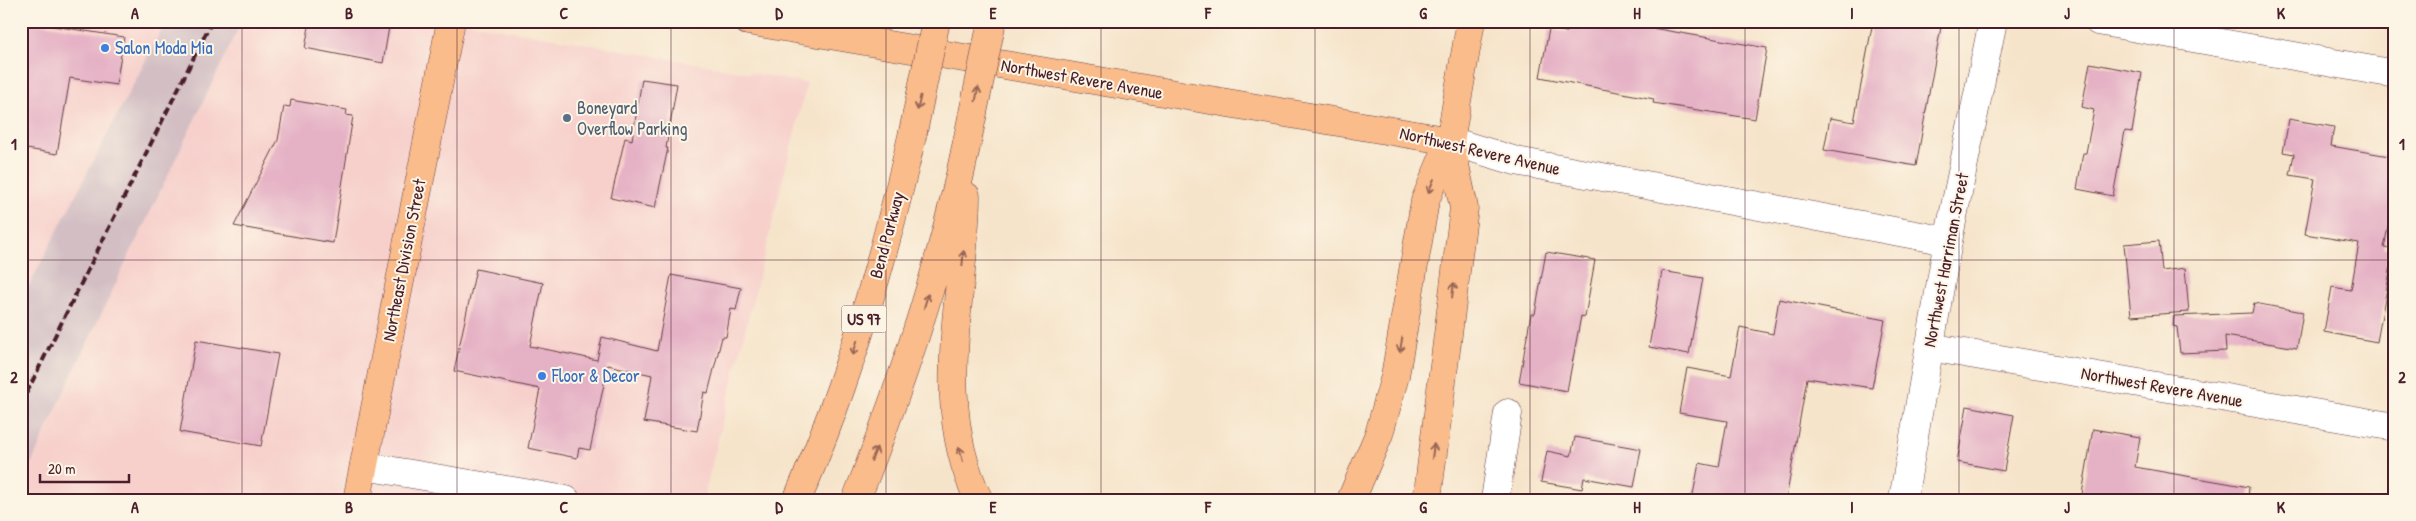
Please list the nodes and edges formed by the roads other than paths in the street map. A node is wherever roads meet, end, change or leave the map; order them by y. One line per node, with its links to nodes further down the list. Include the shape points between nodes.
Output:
1 (451, 21): 15 (main road, Northeast Division Street)
2 (748, 21): 9 (main road, Northwest Revere Avenue)
3 (936, 21): 18 (main road, Bend Parkway / US 97, one-way to 18, bridge, via 883,253 835,408)
4 (992, 21): 10 (main road, one-way to 4, bridge)
5 (1471, 21): 9 (main road)
6 (1993, 21): 11 (street, Northwest Harriman Street)
7 (2098, 21): 8 (street)
8 (2395, 74)
9 (1450, 141): 11 (street, Northwest Revere Avenue, via 1516,161); 21 (main road, one-way to 21, via 1425,201 1396,376 1379,434); 22 (main road, one-way to 9, via 1464,208)
10 (966, 147): 19 (main road, one-way to 10, via 917,332); 20 (main road, one-way to 10, via 963,461 955,426 952,390 965,231)
11 (1948, 241): 12 (street, Northwest Harriman Street)
12 (1929, 347): 14 (street, Northwest Revere Avenue); 24 (street, Northwest Harriman Street)
13 (1508, 413): 23 (street)
14 (2395, 427)
15 (364, 466): 16 (main road, Northeast Division Street); 17 (street)
16 (357, 500)
17 (566, 500)
18 (797, 500)
19 (856, 500)
20 (979, 500)
21 (1351, 500)
22 (1427, 500)
23 (1495, 500)
24 (1902, 500)

